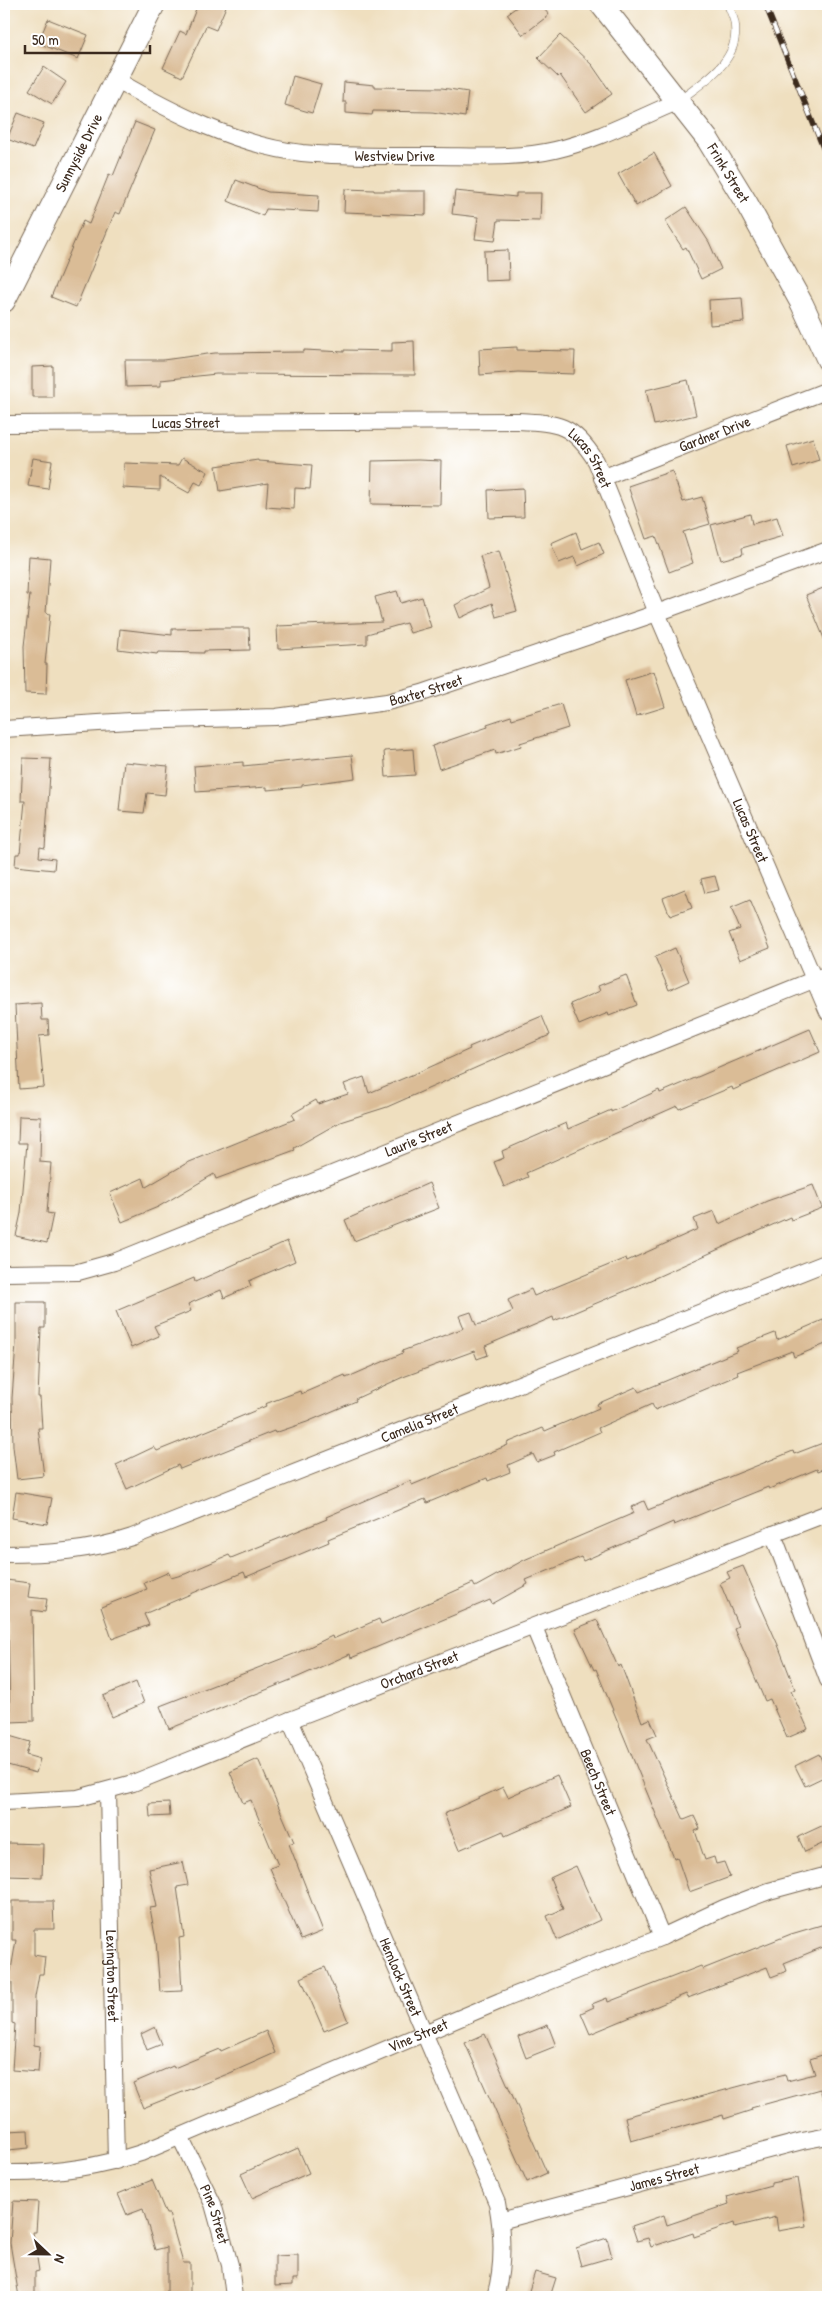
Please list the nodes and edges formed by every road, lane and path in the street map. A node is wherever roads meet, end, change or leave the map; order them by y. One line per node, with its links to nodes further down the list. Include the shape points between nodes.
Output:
1 (154, 4): 4 (main road, Sunnyside Drive)
2 (602, 4): 5 (main road, Frink Street)
3 (728, 4): 5 (lane, via 735,26 733,48 722,67)
4 (116, 80): 5 (street, Westview Drive, via 151,100 232,136 300,152 337,155 480,156 544,152 588,140); 6 (main road, Sunnyside Drive)
5 (678, 101): 7 (main road, Frink Street, via 708,140 747,204 802,304)
6 (4, 301)
7 (828, 360)
8 (828, 390): 10 (street, Gardner Drive)
9 (4, 424): 10 (street, Lucas Street, via 552,423 572,432 585,444)
10 (602, 478): 12 (street, Lucas Street)
11 (828, 550): 12 (street, Baxter Street)
12 (657, 613): 13 (street, Baxter Street, via 387,702 276,717); 14 (street, Lucas Street)
13 (4, 729)
14 (821, 977): 15 (street, Lucas Street); 17 (street, Laurie Street, via 114,1262 69,1273)
15 (828, 1012)
16 (828, 1262): 20 (street, Camelia Street, via 132,1537 84,1549)
17 (4, 1273)
18 (828, 1513): 19 (street, Orchard Street)
19 (773, 1534): 21 (street, Orchard Street); 22 (street)
20 (4, 1554)
21 (534, 1627): 23 (street, Orchard Street); 27 (street, Beech Street)
22 (828, 1680)
23 (290, 1720): 24 (street, Orchard Street); 28 (street, Hemlock Street)
24 (108, 1791): 25 (street, Orchard Street, via 78,1798); 31 (street, Lexington Street)
25 (4, 1802)
26 (828, 1875): 27 (street, Vine Street, via 769,1891)
27 (662, 1936): 28 (street, Vine Street)
28 (424, 2034): 30 (street, Vine Street); 33 (street, Hemlock Street, via 486,2174)
29 (828, 2136): 33 (street, James Street)
30 (180, 2137): 31 (street, Vine Street); 34 (street, Pine Street, via 213,2204 230,2265)
31 (116, 2161): 32 (street, Vine Street, via 54,2172)
32 (4, 2173)
33 (500, 2221): 35 (street, Hemlock Street, via 502,2260)
34 (234, 2297)
35 (495, 2297)

